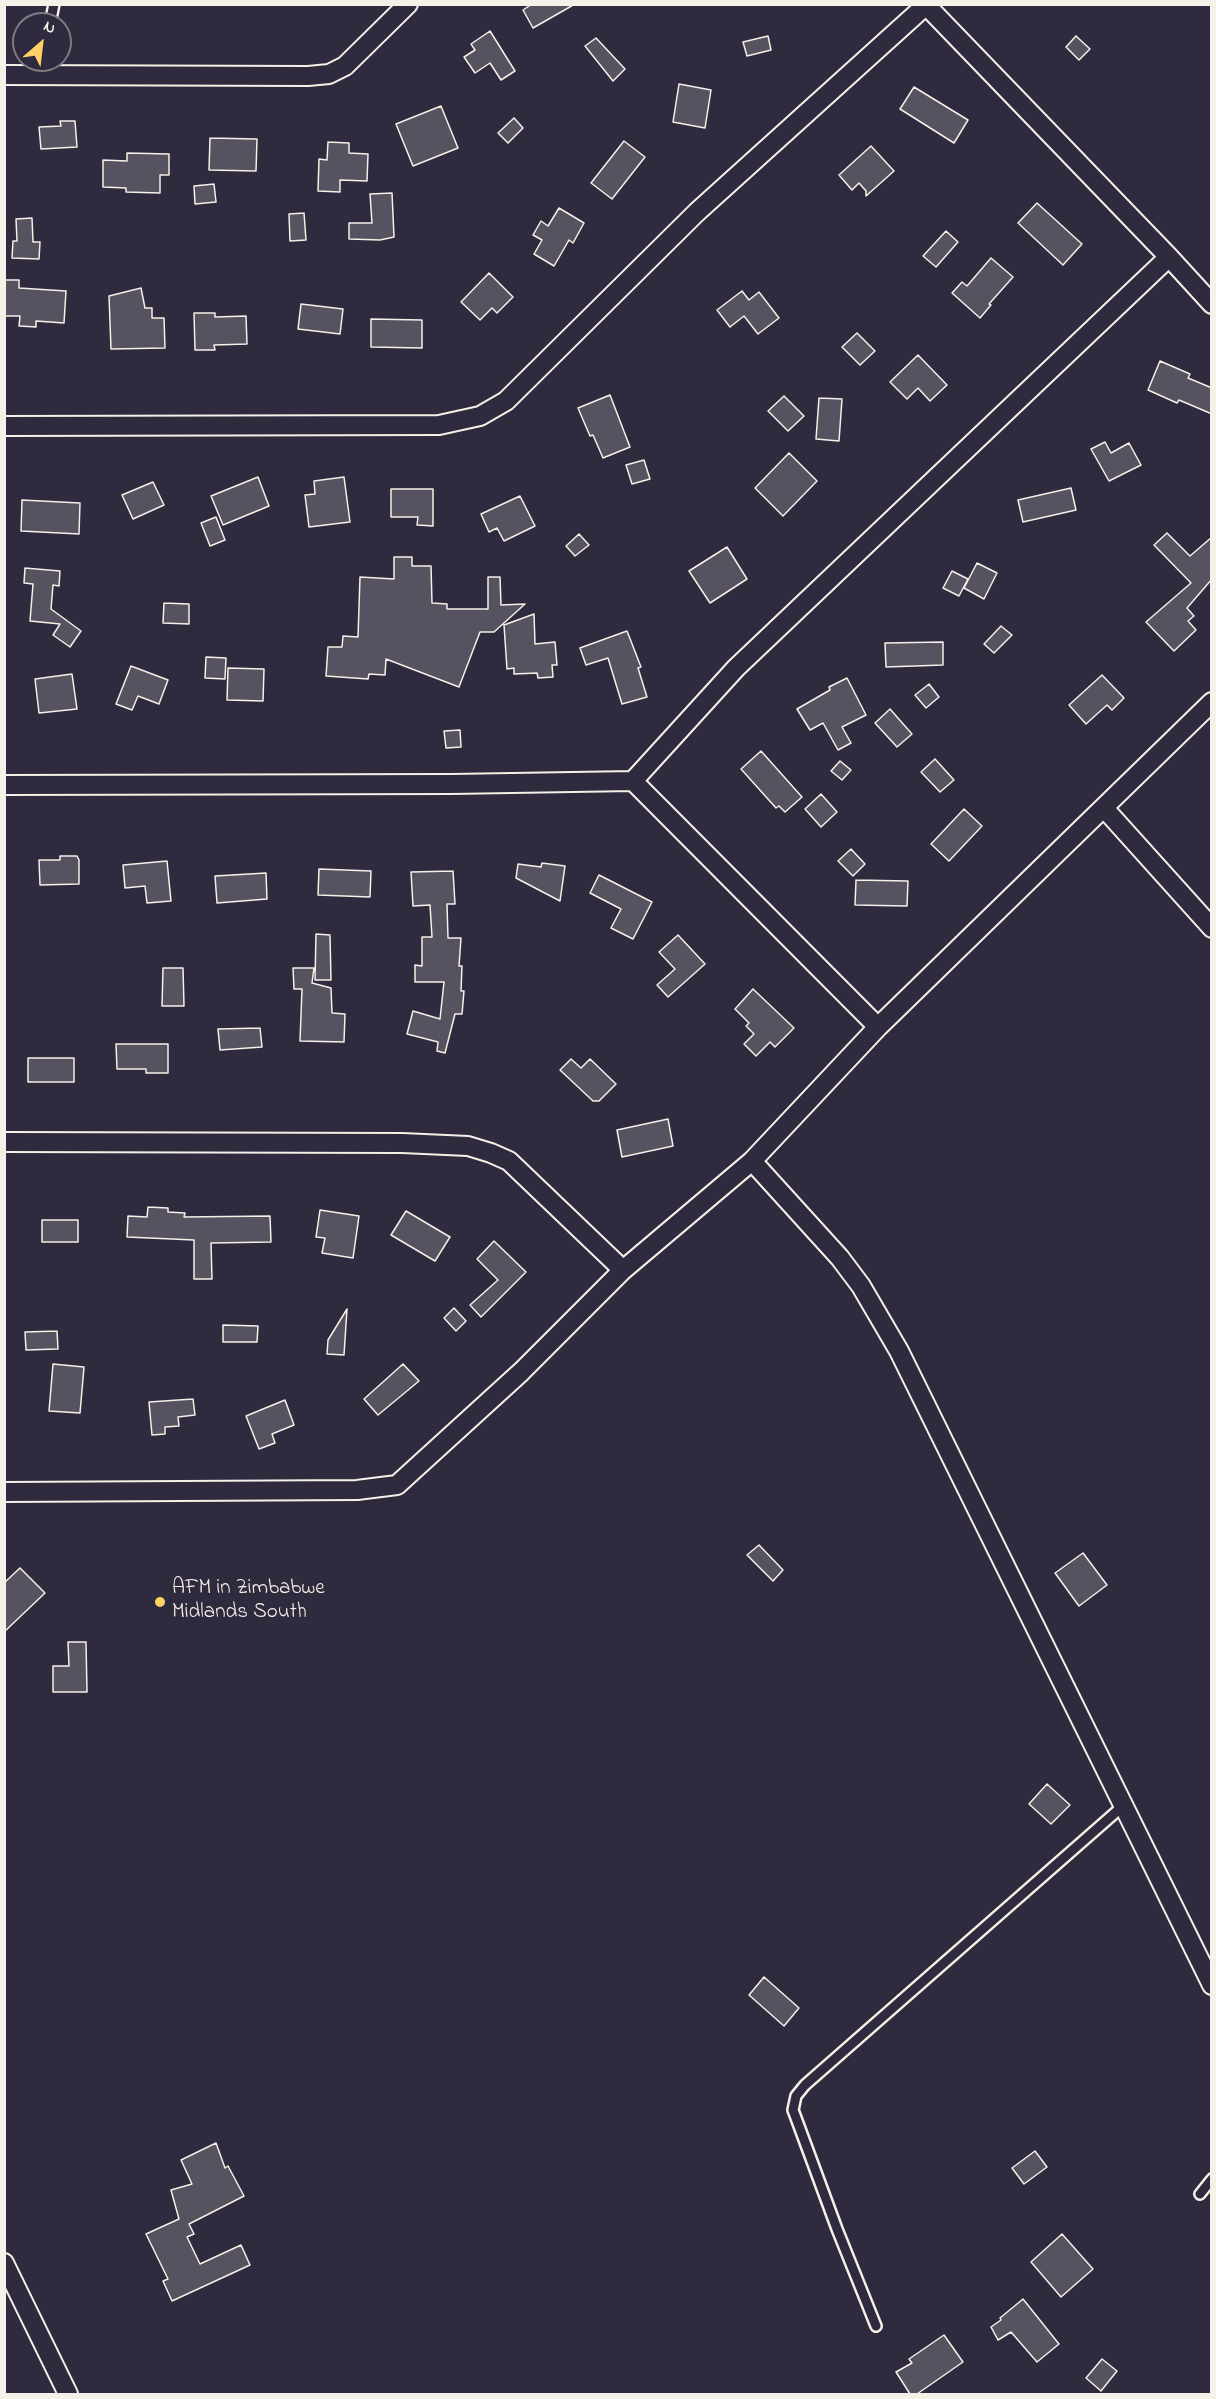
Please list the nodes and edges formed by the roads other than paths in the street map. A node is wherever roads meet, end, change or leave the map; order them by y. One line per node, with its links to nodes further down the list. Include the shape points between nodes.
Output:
1 (408, 4): 3 (street, via 345,66 329,74)
2 (925, 5): 4 (street); 6 (street, via 698,212 506,401 480,416 439,425)
3 (72, 68)
4 (1169, 257): 5 (street); 8 (street, via 736,668)
5 (1212, 304)
6 (4, 426)
7 (1212, 702): 10 (street)
8 (633, 781): 9 (street); 12 (street)
9 (4, 785)
10 (1104, 808): 11 (street); 12 (street)
11 (1212, 928)
12 (878, 1027): 14 (street)
13 (4, 1142): 15 (street, via 468,1146 510,1161)
14 (752, 1161): 15 (street); 17 (street, via 861,1286 899,1352)
15 (623, 1270): 16 (street, via 397,1485 357,1490)
16 (4, 1492)
17 (1124, 1805): 18 (street); 22 (lane, via 796,2096 793,2110)
18 (1212, 1985)
19 (1212, 2179): 20 (lane)
20 (1200, 2194)
21 (4, 2263): 23 (street)
22 (876, 2326)
23 (68, 2394)

